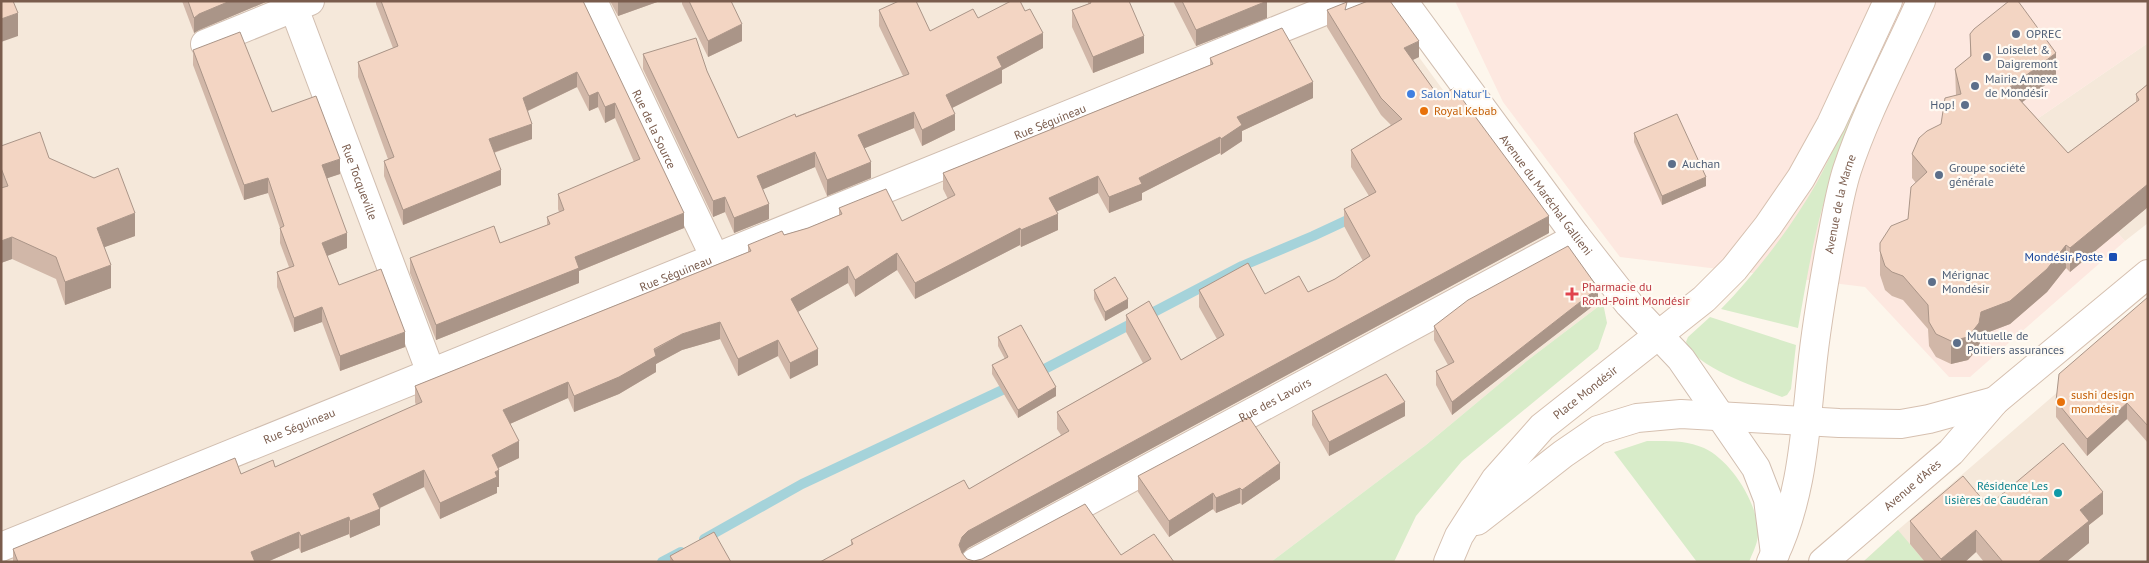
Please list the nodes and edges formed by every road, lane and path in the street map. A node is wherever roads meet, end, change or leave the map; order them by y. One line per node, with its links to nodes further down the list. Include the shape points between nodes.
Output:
1 (593, 1): 9 (street, Rue de la Source)
2 (1349, 1): 9 (street, Rue Séguineau)
3 (1403, 1): 8 (street, Avenue du Maréchal Gallieni)
4 (1888, 1): 11 (street, via 1831,124 1801,178 1734,269)
5 (1922, 1): 15 (street, Avenue de la Marne, via 1846,172 1815,338)
6 (302, 5): 7 (street); 12 (street, Rue Tocqueville)
7 (205, 44)
8 (1575, 235): 11 (street, Avenue du Maréchal Gallieni); 19 (street, Rue des Lavoirs)
9 (715, 258): 12 (street, Rue Séguineau)
10 (2148, 274): 13 (street, Avenue d'Arès)
11 (1658, 337): 14 (street, via 1681,360); 16 (street, Place Mondésir, via 1542,427 1495,480)
12 (431, 373): 17 (street, Rue Séguineau)
13 (1995, 401): 15 (street, Avenue d'Arès, via 1901,424); 21 (street, Avenue d'Arès, via 1951,452)
14 (1721, 416): 15 (street, Place Mondésir); 16 (street, Place Mondésir, via 1681,414 1637,418 1598,430); 18 (street, via 1764,484)
15 (1806, 421): 18 (street, via 1796,494)
16 (1459, 536): 20 (street, Place Mondésir)
17 (1, 547)
18 (1773, 558)
19 (975, 562)
20 (1448, 562)
21 (1823, 562)

